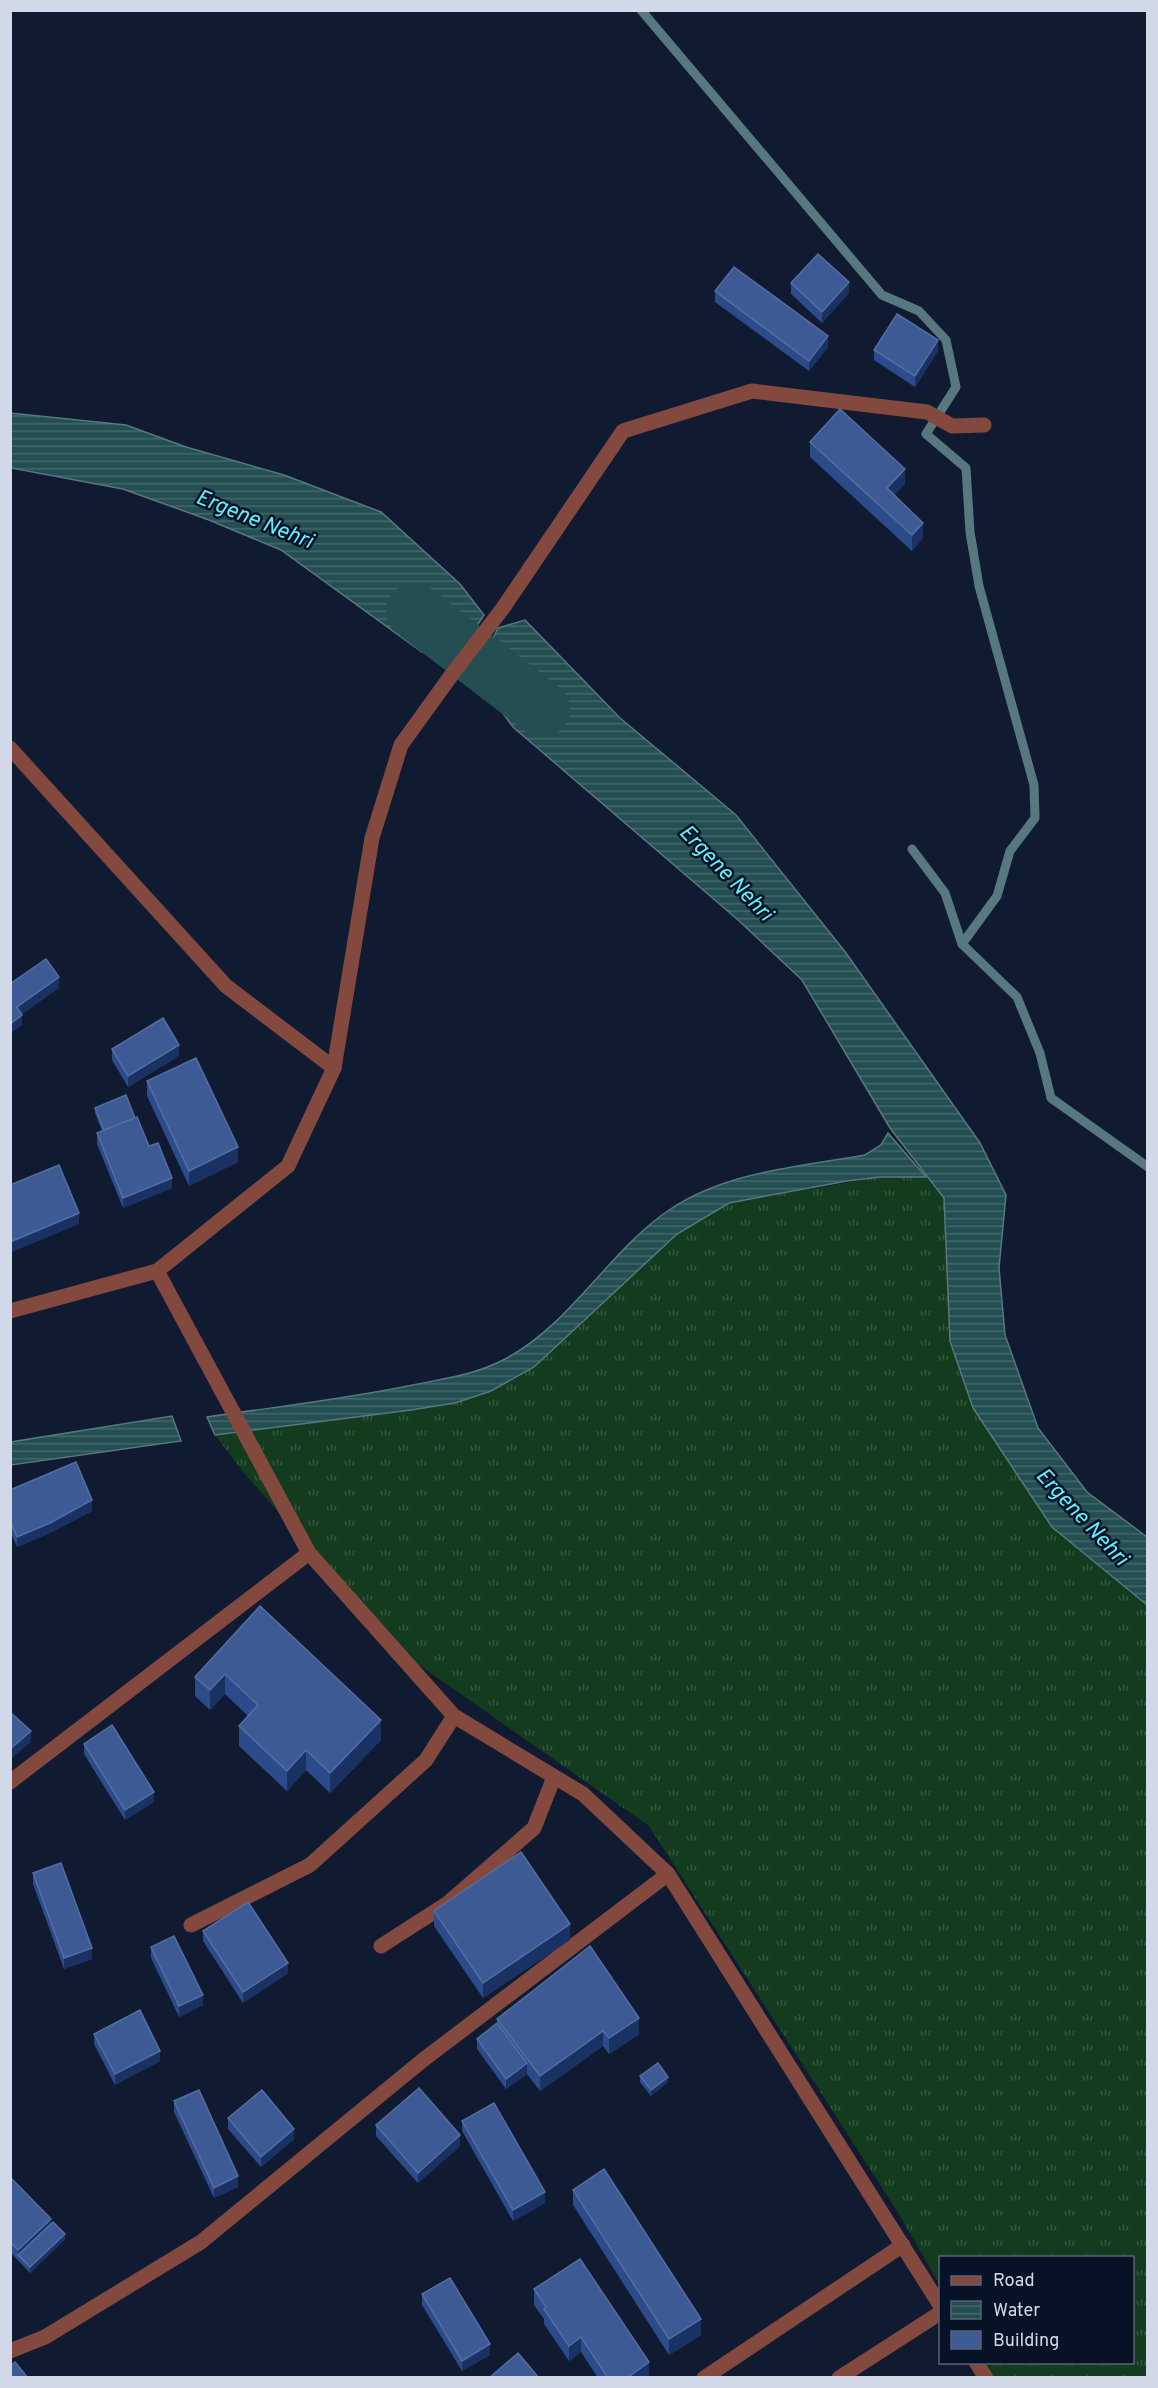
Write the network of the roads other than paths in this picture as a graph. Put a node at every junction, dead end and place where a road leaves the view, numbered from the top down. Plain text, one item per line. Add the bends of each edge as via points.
1 (984, 425) dead end
2 (10, 748) edge
3 (334, 1068) junction
4 (157, 1271) junction
5 (10, 1311) edge
6 (309, 1553) junction
7 (454, 1716) junction
8 (554, 1777) junction
9 (10, 1782) edge
10 (668, 1874) junction
11 (192, 1925) dead end
12 (381, 1946) dead end
13 (903, 2245) junction
14 (939, 2303) edge
15 (939, 2314) edge
16 (10, 2351) edge
17 (977, 2364) edge
18 (704, 2378) edge
19 (839, 2378) edge
20 (986, 2378) edge

1 - 3 street via 952,426 927,412 752,391 623,431 502,608 401,745 372,838
2 - 3 street via 226,986
3 - 4 street via 288,1166
4 - 5 street
4 - 6 street
6 - 7 street
6 - 9 street
7 - 8 street
7 - 11 street via 426,1760 310,1865
8 - 10 street via 583,1794
8 - 12 street via 534,1828 448,1903
10 - 13 street
10 - 16 street via 423,2060 201,2242 45,2337
13 - 14 street
13 - 18 street
15 - 19 street
17 - 20 street

